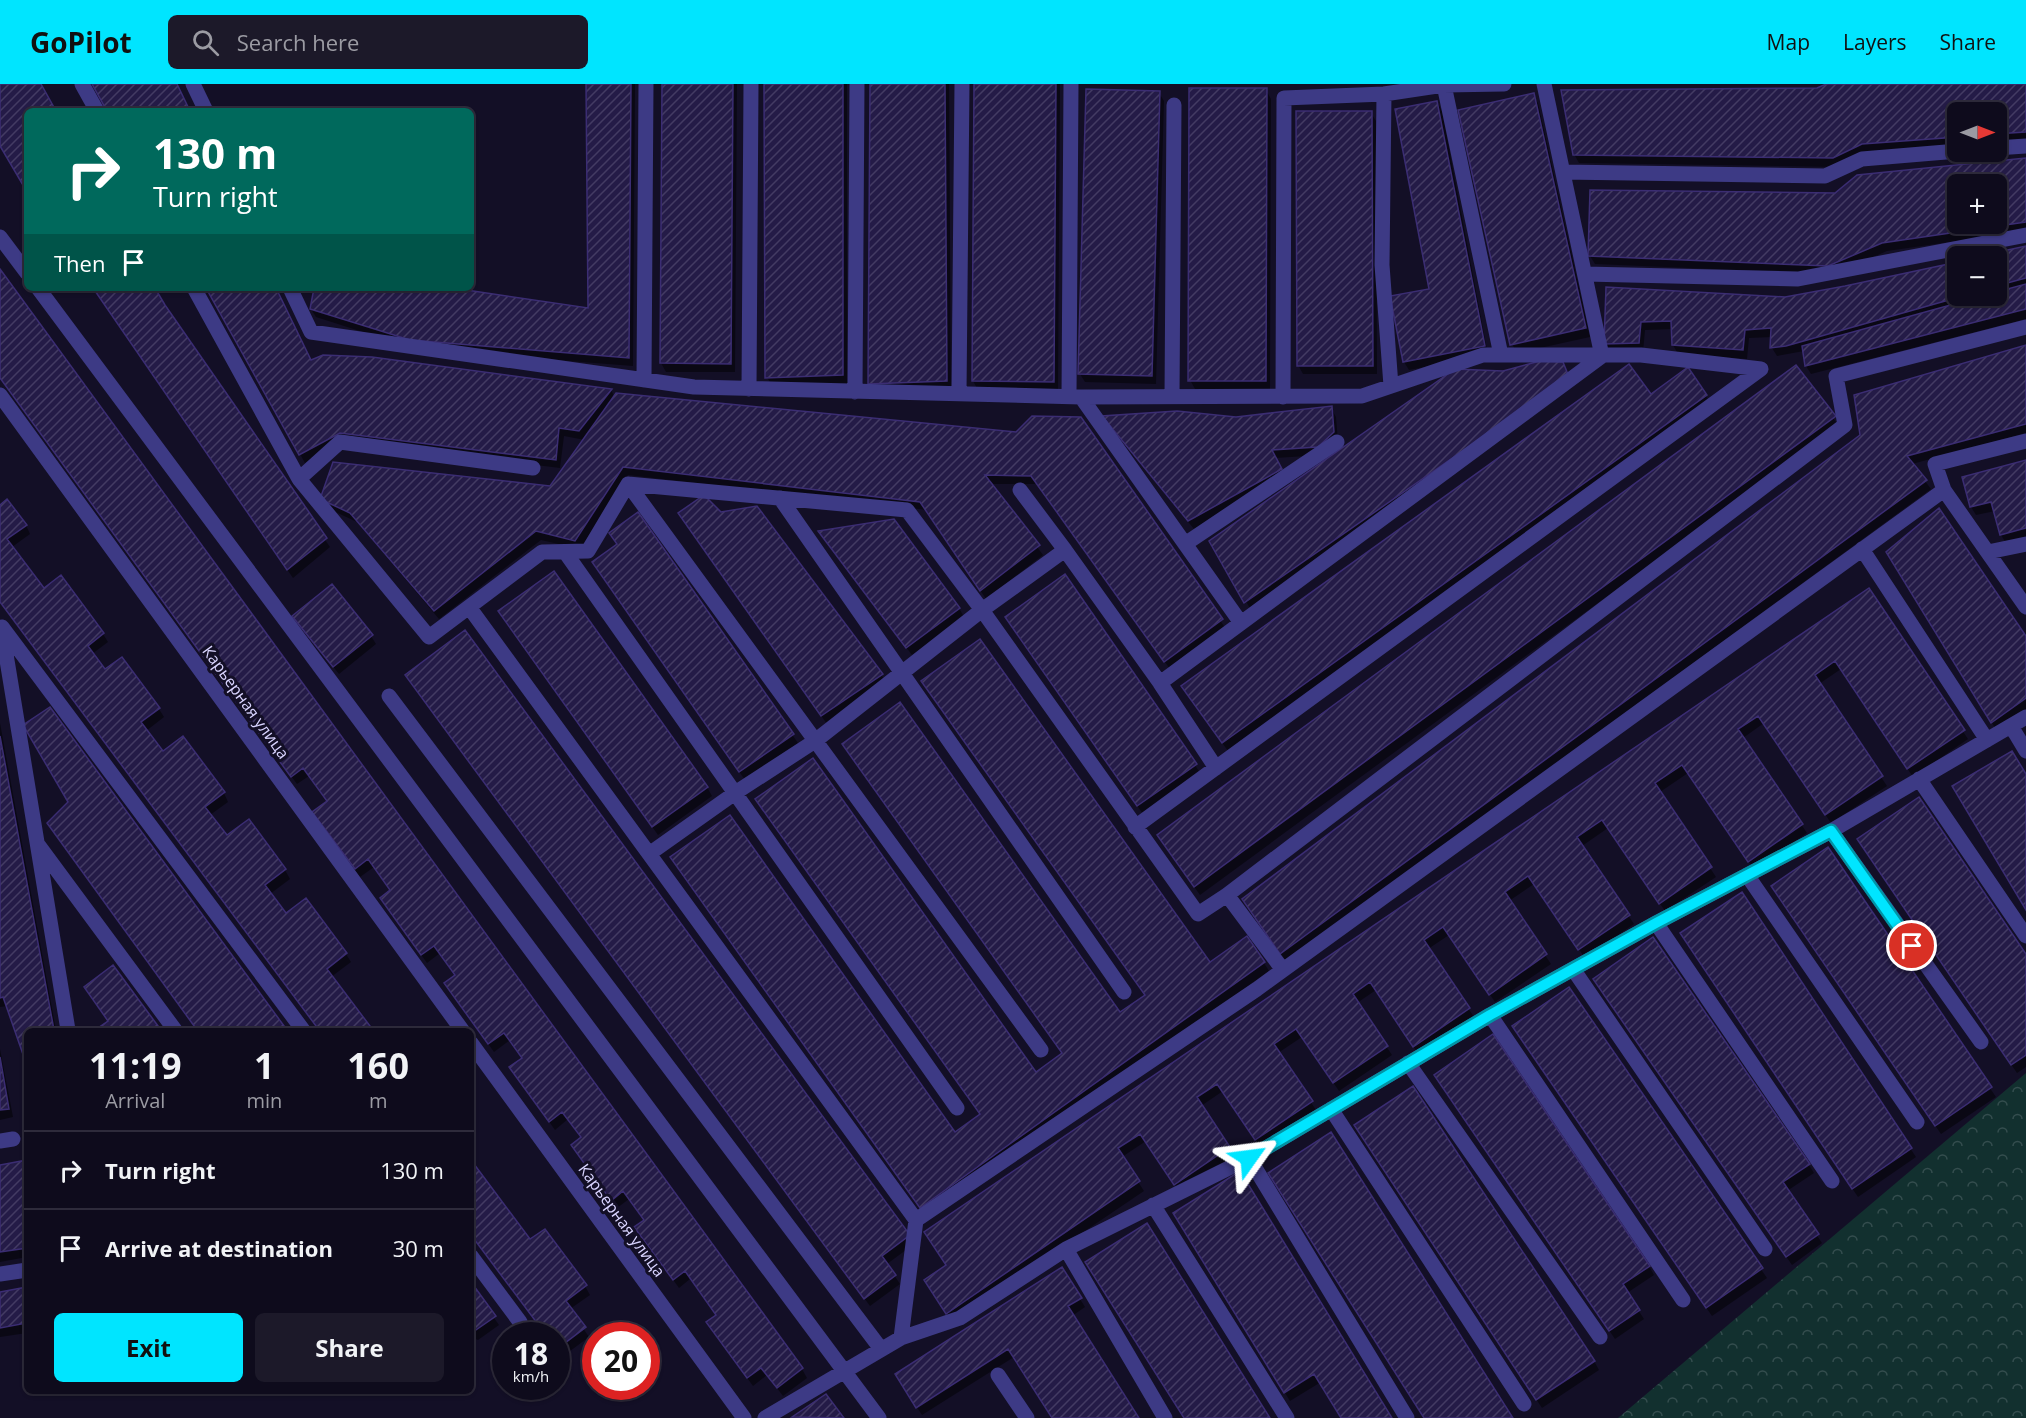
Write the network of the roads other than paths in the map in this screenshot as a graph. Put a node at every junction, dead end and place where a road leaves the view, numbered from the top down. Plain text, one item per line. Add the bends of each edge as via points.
1 (82, 84) edge
2 (193, 84) edge
3 (646, 84) edge
4 (751, 84) edge
5 (857, 84) edge
6 (962, 84) edge
7 (1071, 84) edge
8 (1504, 84) edge
9 (1544, 84) edge
10 (1444, 85) edge
11 (1384, 94) junction
12 (1174, 105) dead end
13 (95, 108) edge
14 (205, 108) edge
15 (2026, 146) edge
16 (2007, 147) edge
17 (1947, 152) edge
18 (1563, 172) junction
19 (2026, 235) edge
20 (0, 237) edge
21 (24, 269) edge
22 (1585, 274) junction
23 (40, 291) edge
24 (196, 291) edge
25 (291, 291) edge
26 (2026, 327) edge
27 (1501, 355) junction
28 (1602, 356) junction
29 (644, 380) junction
30 (1391, 386) junction
31 (749, 389) junction
32 (855, 392) junction
33 (959, 394) junction
34 (0, 395) edge
35 (1075, 397) junction
36 (1172, 397) junction
37 (1283, 397) junction
38 (2026, 441) edge
39 (1337, 442) dead end
40 (533, 468) dead end
41 (299, 479) junction
42 (628, 484) junction
43 (1020, 490) dead end
44 (1944, 490) junction
45 (780, 498) junction
46 (1185, 544) junction
47 (2026, 544) edge
48 (1862, 549) junction
49 (1065, 550) junction
50 (565, 552) junction
51 (1988, 552) junction
52 (470, 607) junction
53 (2026, 608) edge
54 (982, 610) junction
55 (1241, 623) junction
56 (1, 626) edge
57 (902, 673) junction
58 (1160, 683) junction
59 (389, 696) dead end
60 (2026, 717) edge
61 (2011, 726) junction
62 (1987, 740) junction
63 (815, 741) junction
64 (2026, 751) edge
65 (1216, 768) junction
66 (1919, 779) junction
67 (735, 793) junction
68 (1135, 827) junction
69 (1831, 831) junction
70 (37, 844) junction
71 (649, 854) junction
72 (1747, 875) junction
73 (1227, 895) junction
74 (1656, 923) junction
75 (2026, 936) edge
76 (1573, 969) junction
77 (1283, 970) junction
78 (1124, 992) dead end
79 (1490, 1015) junction
80 (68, 1028) edge
81 (174, 1028) edge
82 (302, 1028) edge
83 (461, 1028) edge
84 (1981, 1042) dead end
85 (474, 1047) edge
86 (1041, 1050) dead end
87 (1408, 1063) junction
88 (957, 1108) dead end
89 (1331, 1109) junction
90 (1917, 1122) dead end
91 (1249, 1158) junction
92 (1832, 1181) dead end
93 (1153, 1206) junction
94 (916, 1220) junction
95 (1066, 1249) junction
96 (1765, 1249) dead end
97 (474, 1260) edge
98 (24, 1270) edge
99 (0, 1274) edge
100 (1683, 1300) dead end
101 (520, 1322) dead end
102 (1600, 1337) dead end
103 (901, 1338) junction
104 (881, 1349) junction
105 (844, 1371) junction
106 (998, 1375) dead end
107 (1524, 1404) dead end
108 (744, 1418) edge
109 (765, 1418) edge
110 (879, 1418) edge
111 (1027, 1418) edge
112 (1165, 1418) edge
113 (1287, 1418) edge
114 (1407, 1418) edge

1 - 13 lane
2 - 14 lane
3 - 29 lane
4 - 31 lane
5 - 32 lane
6 - 33 lane
7 - 35 lane
8 - 10 lane
9 - 18 lane
10 - 11 lane
10 - 27 lane
11 - 30 lane via 1382,265
11 - 37 lane via 1284,98
12 - 36 lane
15 - 16 lane
17 - 18 lane via 1862,159 1826,176
18 - 22 lane
19 - 22 lane via 1798,279
20 - 21 lane
22 - 28 lane
23 - 105 lane
24 - 41 lane
25 - 29 lane via 311,332
26 - 73 lane via 1836,376 1845,425
27 - 28 lane
27 - 30 lane via 1483,355
28 - 55 lane
28 - 65 lane via 1641,355 1761,369
29 - 31 lane
30 - 37 lane via 1362,396
31 - 32 lane
32 - 33 lane
33 - 35 lane
34 - 83 lane, Карьерная улица
35 - 36 lane
35 - 46 lane
36 - 37 lane
38 - 44 lane via 1935,464
39 - 46 lane
40 - 41 lane via 340,442
41 - 52 lane via 429,637
42 - 45 lane
42 - 50 lane via 588,551
42 - 63 lane
43 - 49 lane
44 - 48 lane
44 - 51 lane
45 - 54 lane via 907,510
45 - 57 lane
46 - 55 lane
47 - 51 lane
48 - 62 lane
48 - 77 lane
49 - 54 lane
49 - 58 lane
50 - 52 lane via 542,552
50 - 67 lane
51 - 53 lane
52 - 71 lane
54 - 57 lane
54 - 68 lane
55 - 58 lane
56 - 70 lane
56 - 82 lane
57 - 63 lane
57 - 78 lane
58 - 65 lane
59 - 104 lane
60 - 61 lane
61 - 62 lane
61 - 64 lane
62 - 66 lane
63 - 67 lane
63 - 86 lane
65 - 68 lane
66 - 69 lane
66 - 75 lane
67 - 71 lane
67 - 88 lane
68 - 73 lane via 1198,914
69 - 72 lane
69 - 84 lane
70 - 80 lane
70 - 81 lane
71 - 94 lane
72 - 74 lane
72 - 90 lane
73 - 77 lane
74 - 76 lane
74 - 92 lane
76 - 79 lane
76 - 96 lane
77 - 94 lane
79 - 87 lane
79 - 100 lane
85 - 108 lane, Карьерная улица
87 - 89 lane
87 - 102 lane
89 - 91 lane
89 - 107 lane
91 - 93 lane
91 - 114 lane
93 - 95 lane
93 - 113 lane
94 - 103 lane
95 - 103 lane via 960,1318
95 - 112 lane
97 - 101 lane
98 - 99 lane
103 - 104 lane
104 - 105 lane
105 - 109 lane
105 - 110 lane
106 - 111 lane

